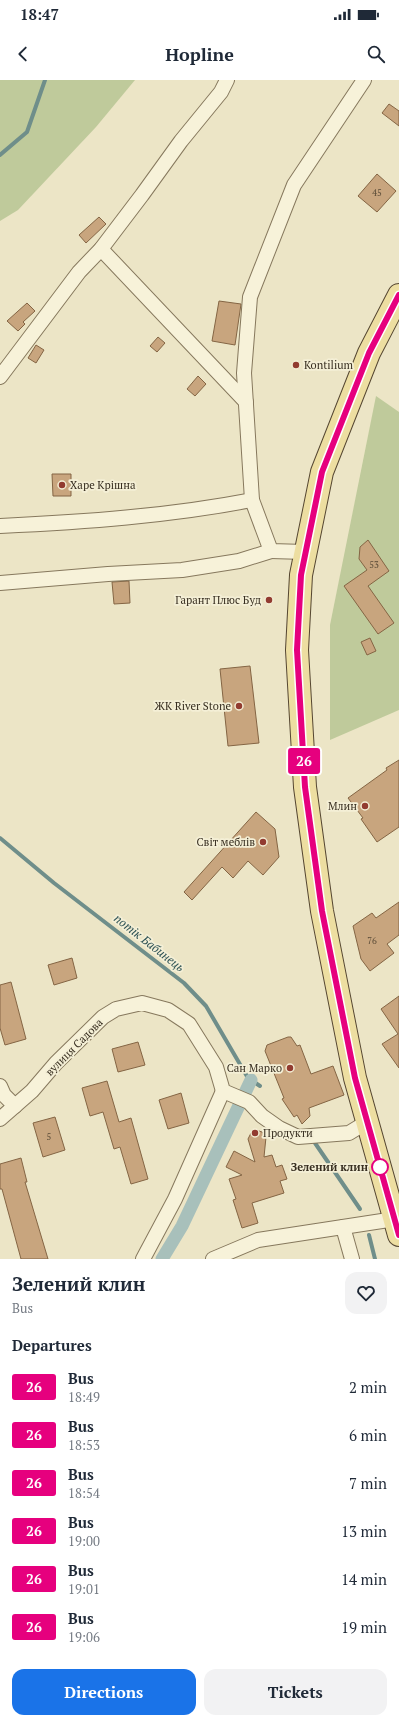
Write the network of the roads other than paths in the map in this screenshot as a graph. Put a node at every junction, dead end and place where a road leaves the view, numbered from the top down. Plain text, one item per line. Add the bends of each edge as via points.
1 (227, 80) edge
2 (364, 80) edge
3 (101, 249) junction
4 (399, 295) edge
5 (0, 377) edge
6 (246, 402) junction
7 (252, 500) junction
8 (0, 526) edge
9 (271, 551) junction
10 (305, 552) junction
11 (0, 583) edge
12 (0, 1086) edge
13 (228, 1093) junction
14 (15, 1106) junction
15 (0, 1119) edge
16 (367, 1122) junction
17 (343, 1227) junction
18 (397, 1227) edge
19 (143, 1259) edge
20 (213, 1259) edge
21 (352, 1259) edge

1 - 3 street via 221,92 181,141
2 - 6 street via 294,185 250,297 244,373
3 - 5 street via 79,272
3 - 6 street
4 - 10 main road via 369,353 322,472
6 - 7 street
7 - 8 street via 208,508
7 - 9 street
9 - 10 street
9 - 11 street via 239,561 182,570
10 - 16 main road via 301,575 297,650 305,787 322,911 348,1043
12 - 14 street via 4,1095
13 - 14 street, вулиця Садова via 216,1067 189,1024 168,1010 142,1003 116,1009 103,1017
13 - 16 street via 249,1102 262,1116 298,1137 349,1133
13 - 19 street
14 - 15 street, вулиця Садова
16 - 18 main road
17 - 18 street
17 - 20 street via 258,1240
17 - 21 street

